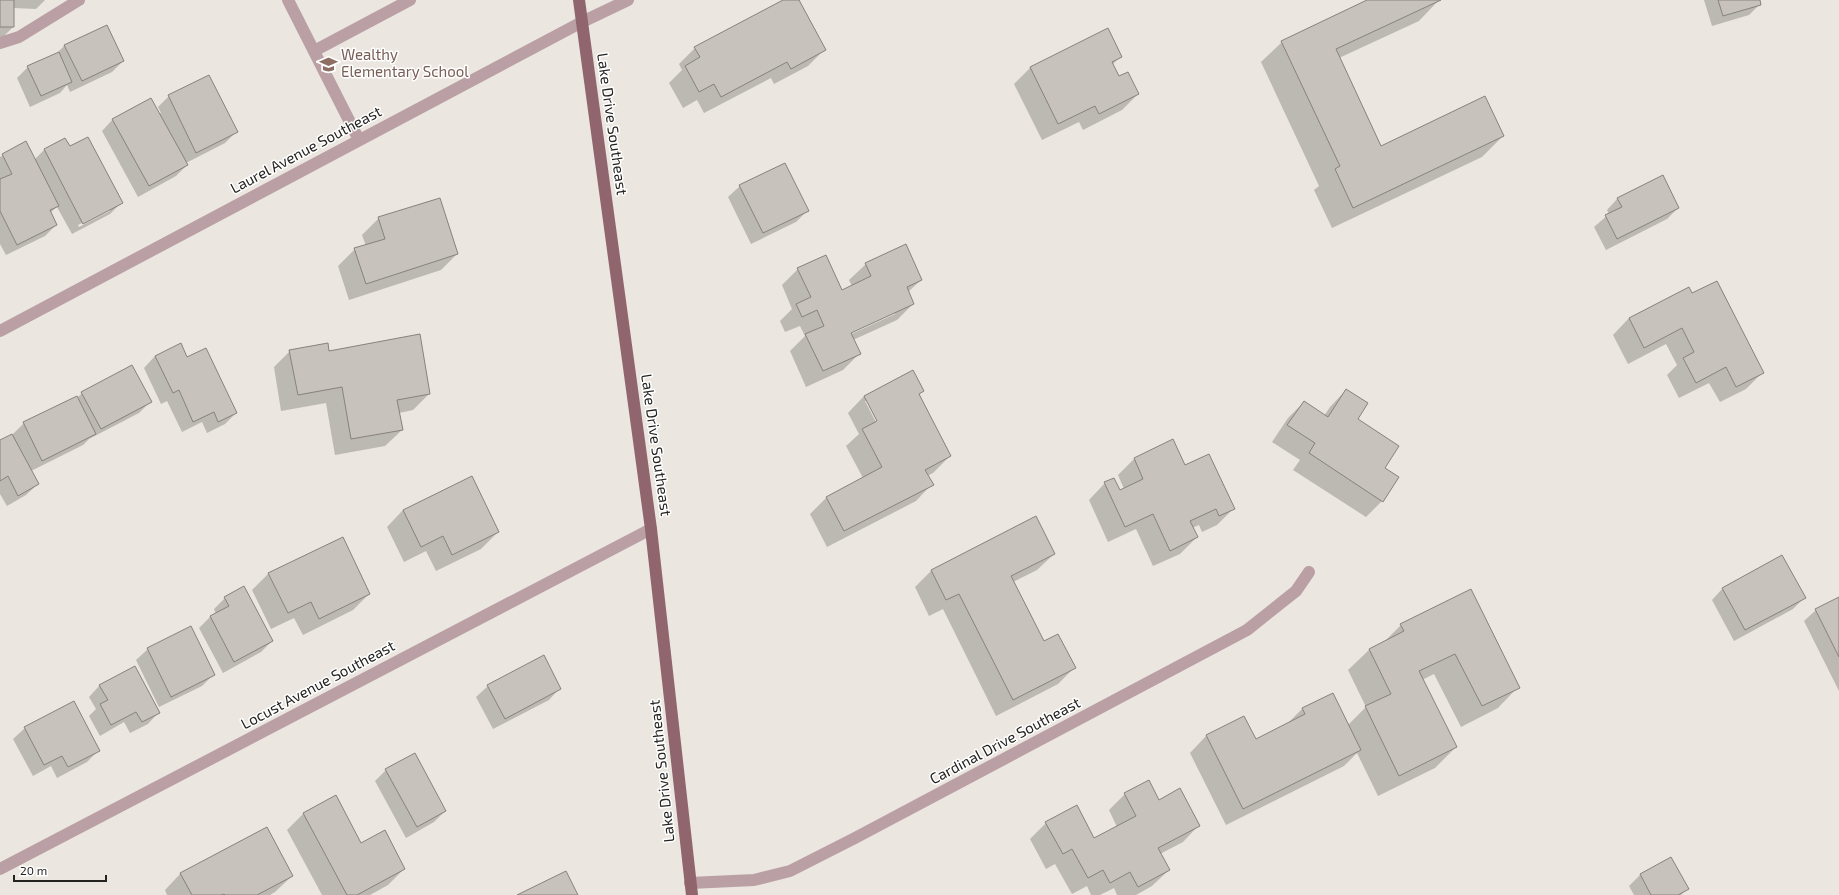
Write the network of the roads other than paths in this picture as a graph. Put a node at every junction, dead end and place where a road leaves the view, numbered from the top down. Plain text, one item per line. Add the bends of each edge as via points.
1 (79, 0) edge
2 (288, 0) edge
3 (410, 0) edge
4 (579, 0) edge
5 (628, 0) edge
6 (582, 22) junction
7 (0, 43) edge
8 (314, 51) junction
9 (359, 140) junction
10 (0, 330) edge
11 (651, 529) junction
12 (1309, 572) dead end
13 (0, 869) edge
14 (691, 889) edge

1 - 7 street via 19,37
2 - 8 street
3 - 8 street
4 - 6 main road, Lake Drive Southeast
5 - 6 street, Laurel Avenue Southeast
6 - 9 street, Laurel Avenue Southeast
6 - 11 main road, Lake Drive Southeast
8 - 9 street
9 - 10 street, Laurel Avenue Southeast
11 - 13 street, Locust Avenue Southeast
11 - 14 main road, Lake Drive Southeast
12 - 14 street, Cardinal Drive Southeast via 1296,591 1246,630 849,841 790,871 754,880

